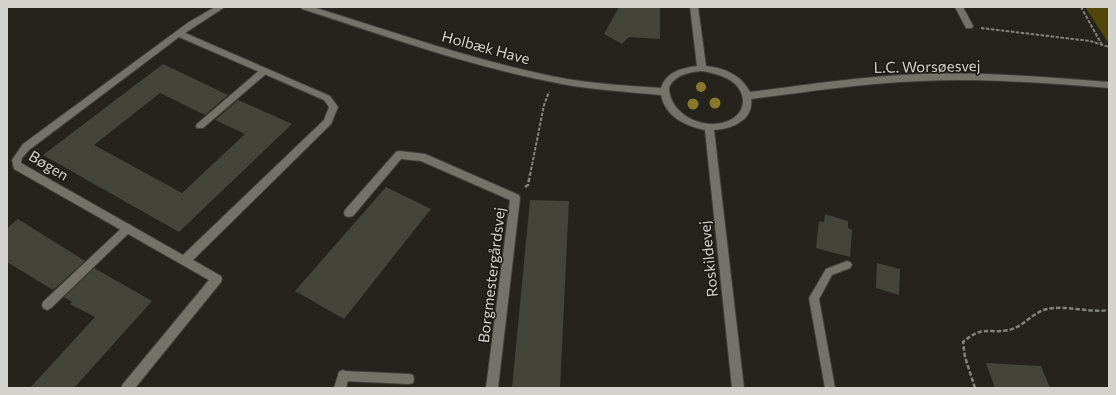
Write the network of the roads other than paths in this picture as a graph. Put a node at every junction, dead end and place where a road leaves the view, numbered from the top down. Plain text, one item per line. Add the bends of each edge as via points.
1 (221, 7) edge
2 (305, 7) edge
3 (694, 7) edge
4 (959, 7) edge
5 (969, 26) road end
6 (179, 34) junction
7 (702, 68) junction
8 (264, 71) junction
9 (1109, 85) edge
10 (665, 92) junction
11 (747, 96) junction
12 (200, 126) dead end
13 (709, 127) junction
14 (349, 213) dead end
15 (128, 228) junction
16 (185, 260) junction
17 (847, 265) dead end
18 (47, 305) dead end
19 (409, 379) dead end
20 (342, 382) edge
21 (127, 388) edge
22 (492, 388) edge
23 (738, 388) edge
24 (830, 388) edge

1 - 6 street, Bøgen
2 - 10 street, Holbæk Have via 465,57 554,79 604,88
3 - 7 street
4 - 5 street
6 - 8 street
6 - 15 street, Bøgen via 26,147 16,163 17,166
7 - 10 street via 688,69 676,74 668,82
7 - 11 street via 726,73 743,87
8 - 12 lane
8 - 16 street via 327,98 334,107 328,122
9 - 11 street, L.C. Worsøesvej via 945,77 864,81
10 - 13 street via 668,104 677,115 691,124
11 - 13 street via 747,106 743,115 734,122
13 - 23 street, Roskildevej
14 - 22 street, Borgmestergårdsvej via 399,156 422,157 515,198
15 - 16 street, Bøgen
15 - 18 lane
16 - 21 street, Bøgen via 217,279
17 - 24 lane via 830,272 814,298
19 - 20 lane

